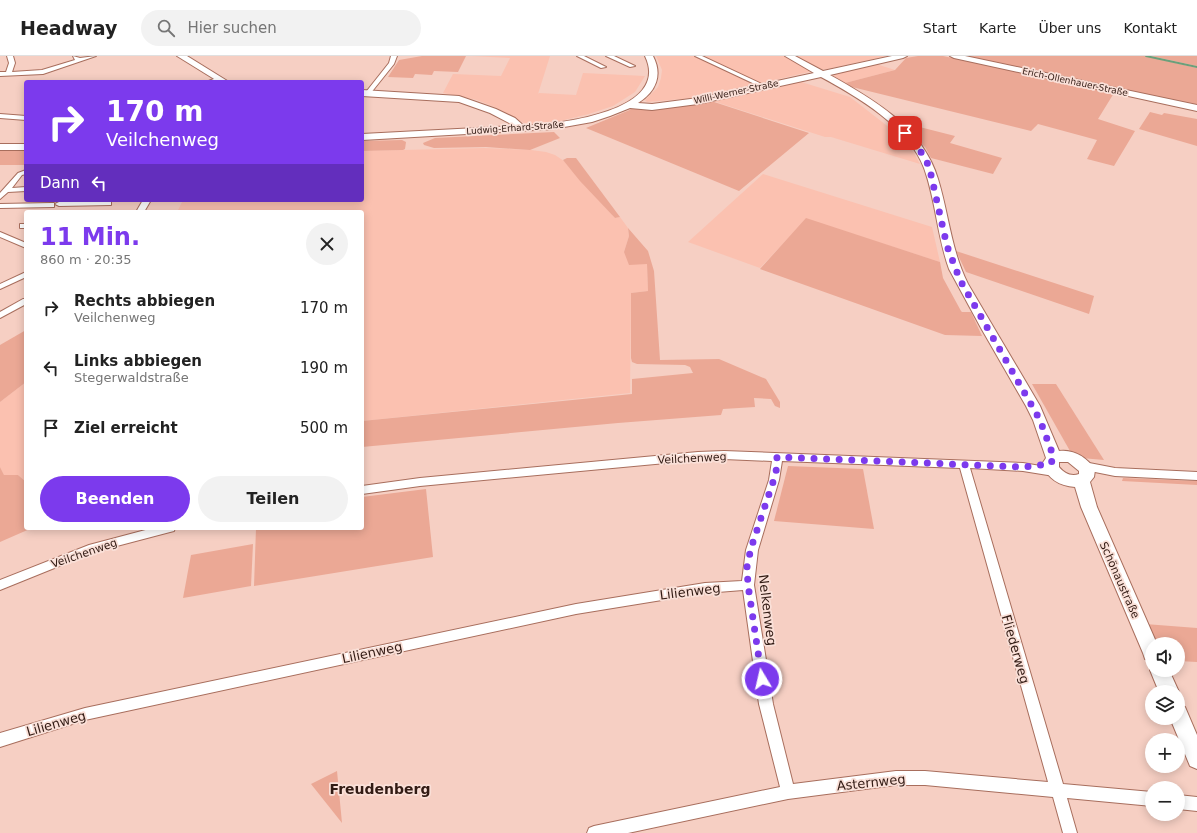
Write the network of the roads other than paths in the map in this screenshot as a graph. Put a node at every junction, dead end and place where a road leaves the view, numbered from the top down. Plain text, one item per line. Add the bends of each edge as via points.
1 (10, 56) edge
2 (73, 56) edge
3 (94, 56) edge
4 (182, 56) edge
5 (402, 56) edge
6 (580, 56) edge
7 (609, 56) edge
8 (649, 56) edge
9 (698, 56) edge
10 (789, 56) edge
11 (903, 56) edge
12 (954, 56) edge
13 (394, 57) edge
14 (79, 60) junction
15 (632, 66) dead end
16 (603, 67) dead end
17 (821, 73) junction
18 (0, 74) edge
19 (8, 74) junction
20 (220, 80) edge
21 (763, 86) junction
22 (365, 93) edge
23 (632, 103) junction
24 (1197, 108) edge
25 (0, 116) edge
26 (24, 118) edge
27 (517, 129) junction
28 (364, 137) edge
29 (0, 147) edge
30 (24, 147) edge
31 (24, 173) edge
32 (24, 189) edge
33 (7, 190) junction
34 (0, 197) edge
35 (92, 202) edge
36 (59, 204) dead end
37 (51, 205) dead end
38 (0, 206) edge
39 (0, 234) edge
40 (24, 245) edge
41 (24, 275) edge
42 (0, 287) edge
43 (24, 302) edge
44 (0, 315) edge
45 (777, 457) junction
46 (964, 464) junction
47 (1068, 469) junction
48 (1197, 476) edge
49 (364, 490) edge
50 (162, 530) edge
51 (0, 585) edge
52 (748, 585) junction
53 (1145, 637) edge
54 (1183, 725) edge
55 (0, 740) edge
56 (1197, 759) edge
57 (1057, 790) junction
58 (788, 792) junction
59 (1145, 798) edge
60 (1185, 803) edge
61 (1197, 804) edge
62 (594, 833) edge
63 (1070, 833) edge

1 - 19 street via 12,63
2 - 14 street
3 - 14 street
4 - 20 street
5 - 13 street
6 - 16 street
7 - 15 street
8 - 23 street, Ludwig-Erhard-Straße via 655,72 653,81
9 - 21 street
10 - 17 street, Schönaustraße
11 - 17 street, Willi-Werner-Straße
12 - 24 street, Erich-Ollenhauer-Straße
13 - 22 street via 392,63
14 - 19 street via 43,72
17 - 21 street, Willi-Werner-Straße
17 - 47 street, Schönaustraße via 881,111 912,139 922,154 929,166 947,246 955,268
18 - 19 street
21 - 23 street, Willi-Werner-Straße via 698,101 645,107
22 - 27 street via 459,99 508,119
23 - 27 street, Ludwig-Erhard-Straße via 608,114 578,122
25 - 26 street
27 - 28 street, Ludwig-Erhard-Straße
29 - 30 street
31 - 33 street
32 - 33 street
33 - 34 street
35 - 36 street
37 - 38 street
39 - 40 street
41 - 42 street
43 - 44 street
45 - 46 street, Veilchenweg
45 - 49 street, Veilchenweg via 698,456 420,482
45 - 52 street, Nelkenweg via 776,473 751,548 747,567
46 - 47 street, Veilchenweg
46 - 57 street, Fliederweg
47 - 48 street, Veilchenweg
47 - 53 street, Schönaustraße via 1089,507
50 - 51 street, Veilchenweg via 93,548
52 - 55 street, Lilienweg via 705,588 569,610 85,714
52 - 58 street, Nelkenweg via 766,704
54 - 56 street
57 - 58 street, Asternweg via 925,778 896,778
57 - 59 street, Asternweg
57 - 63 street, Fliederweg
58 - 62 street, Asternweg
60 - 61 street

